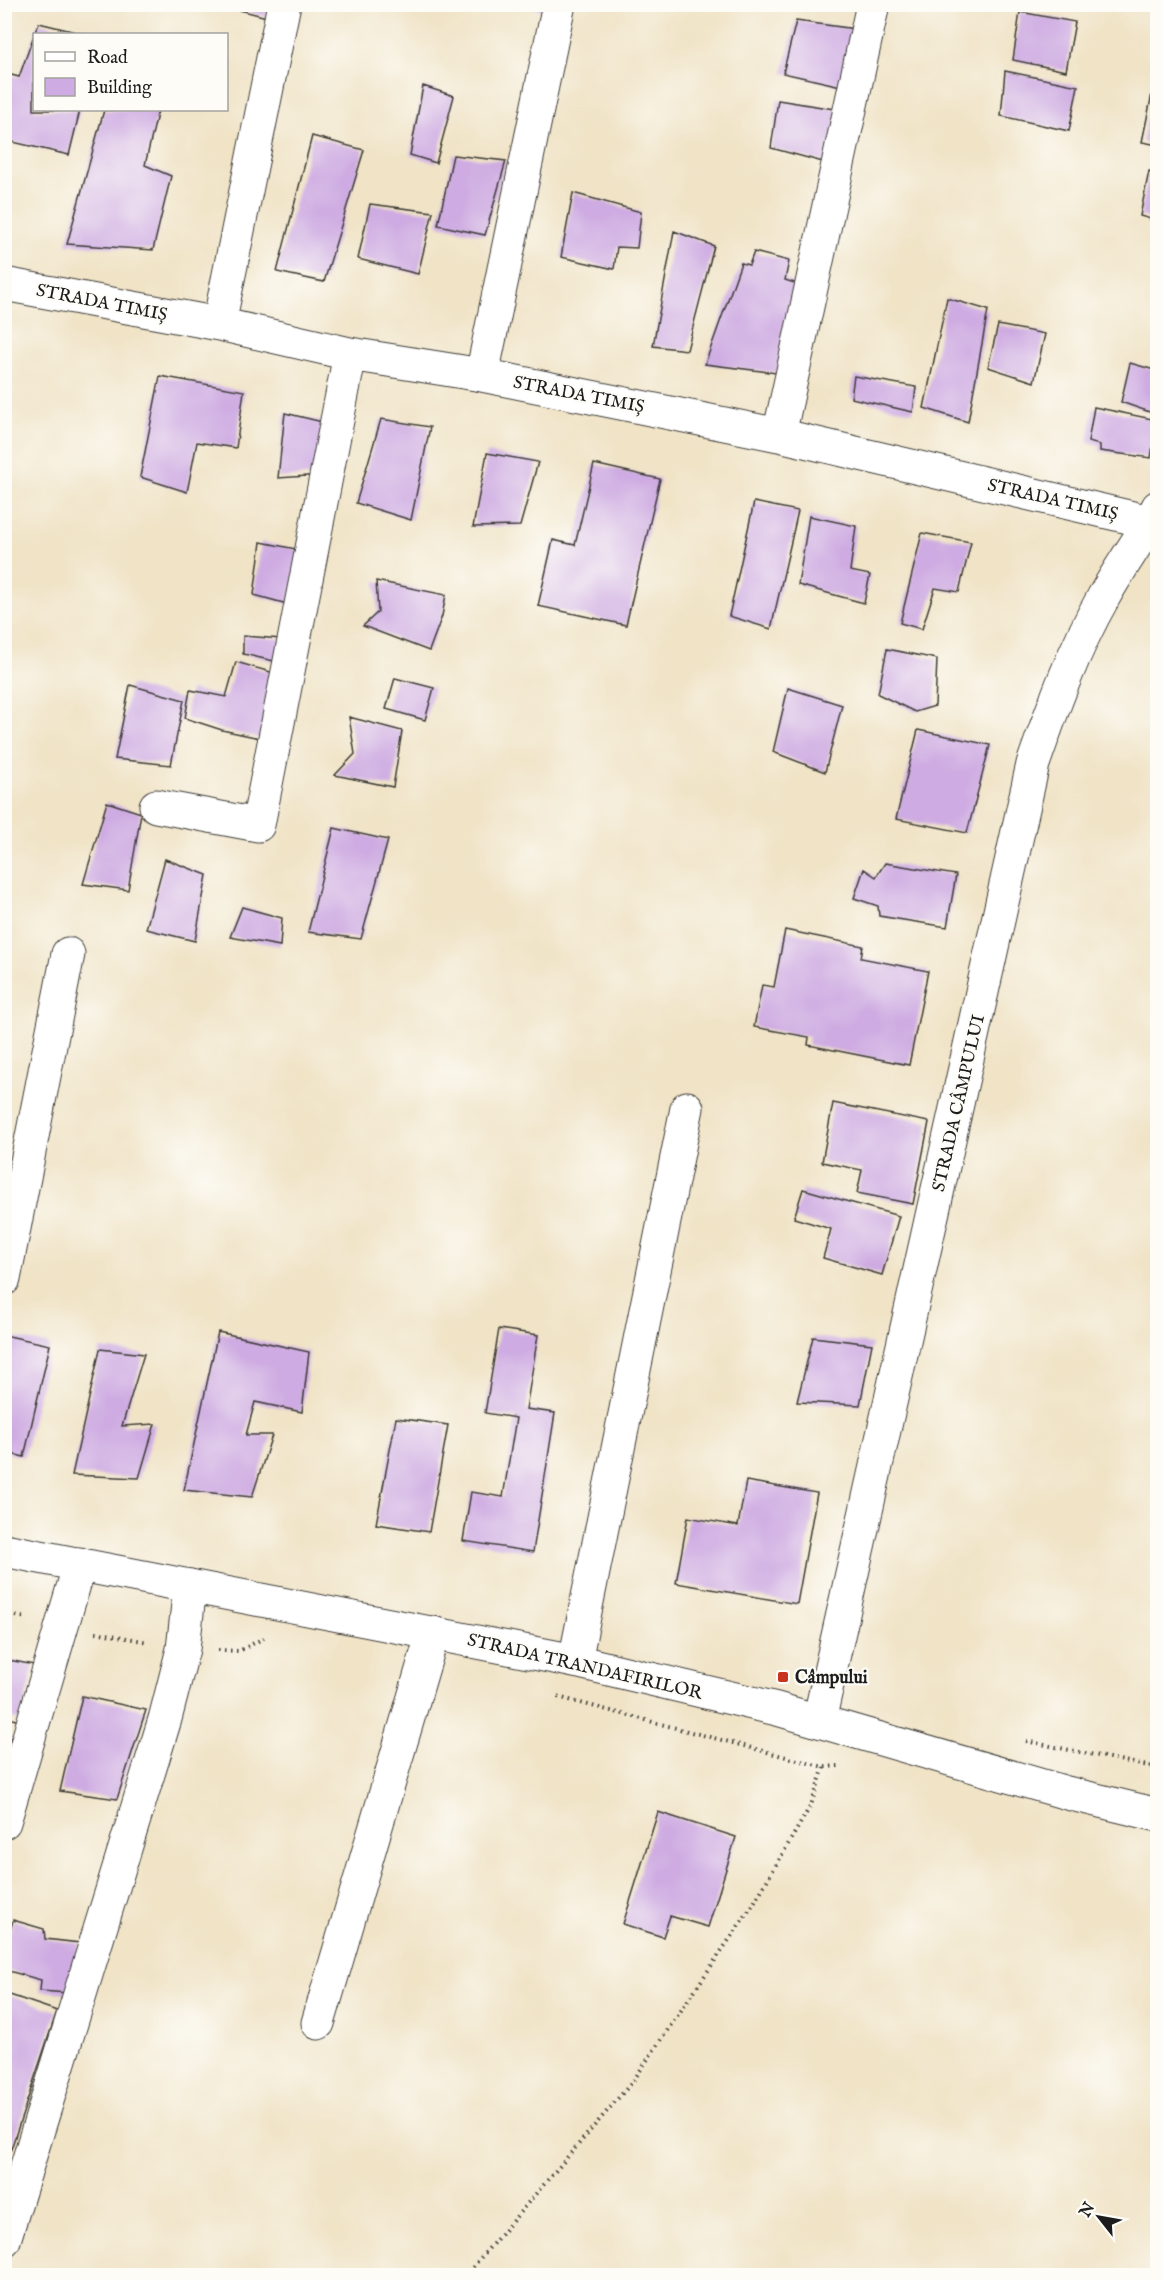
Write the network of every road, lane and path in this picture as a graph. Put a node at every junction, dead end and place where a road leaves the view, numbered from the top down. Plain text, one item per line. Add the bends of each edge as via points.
1 (285, 4) edge
2 (559, 4) edge
3 (873, 4) edge
4 (4, 284) edge
5 (219, 324) junction
6 (350, 354) junction
7 (482, 375) junction
8 (779, 435) junction
9 (1154, 515) edge
10 (156, 806) dead end
11 (68, 954) dead end
12 (687, 1108) dead end
13 (4, 1278) edge
14 (4, 1550) edge
15 (80, 1564) junction
16 (190, 1586) junction
17 (434, 1633) junction
18 (575, 1661) junction
19 (819, 1721) junction
20 (1158, 1815) edge
21 (4, 1821) edge
22 (318, 2023) dead end
23 (4, 2240) edge
24 (465, 2276) edge

1 - 5 street
2 - 7 street
3 - 8 street
4 - 5 street, STRADA TIMIȘ
5 - 6 street, STRADA TIMIȘ
6 - 7 street, STRADA TIMIȘ
6 - 10 street via 258,825
7 - 8 street, STRADA TIMIȘ
8 - 9 street, STRADA TIMIȘ
9 - 19 street, STRADA CÂMPULUI via 1083,637 1033,764
11 - 13 street
12 - 18 street
14 - 15 street, STRADA TRANDAFIRILOR
15 - 16 street, STRADA TRANDAFIRILOR
15 - 21 street
16 - 17 street, STRADA TRANDAFIRILOR
16 - 23 street via 183,1649 165,1719
17 - 18 street, STRADA TRANDAFIRILOR
17 - 22 street
18 - 19 street, STRADA TRANDAFIRILOR
19 - 20 street, STRADA TRANDAFIRILOR via 1067,1793
19 - 24 path via 824,1767 811,1805 754,1903 633,2082

